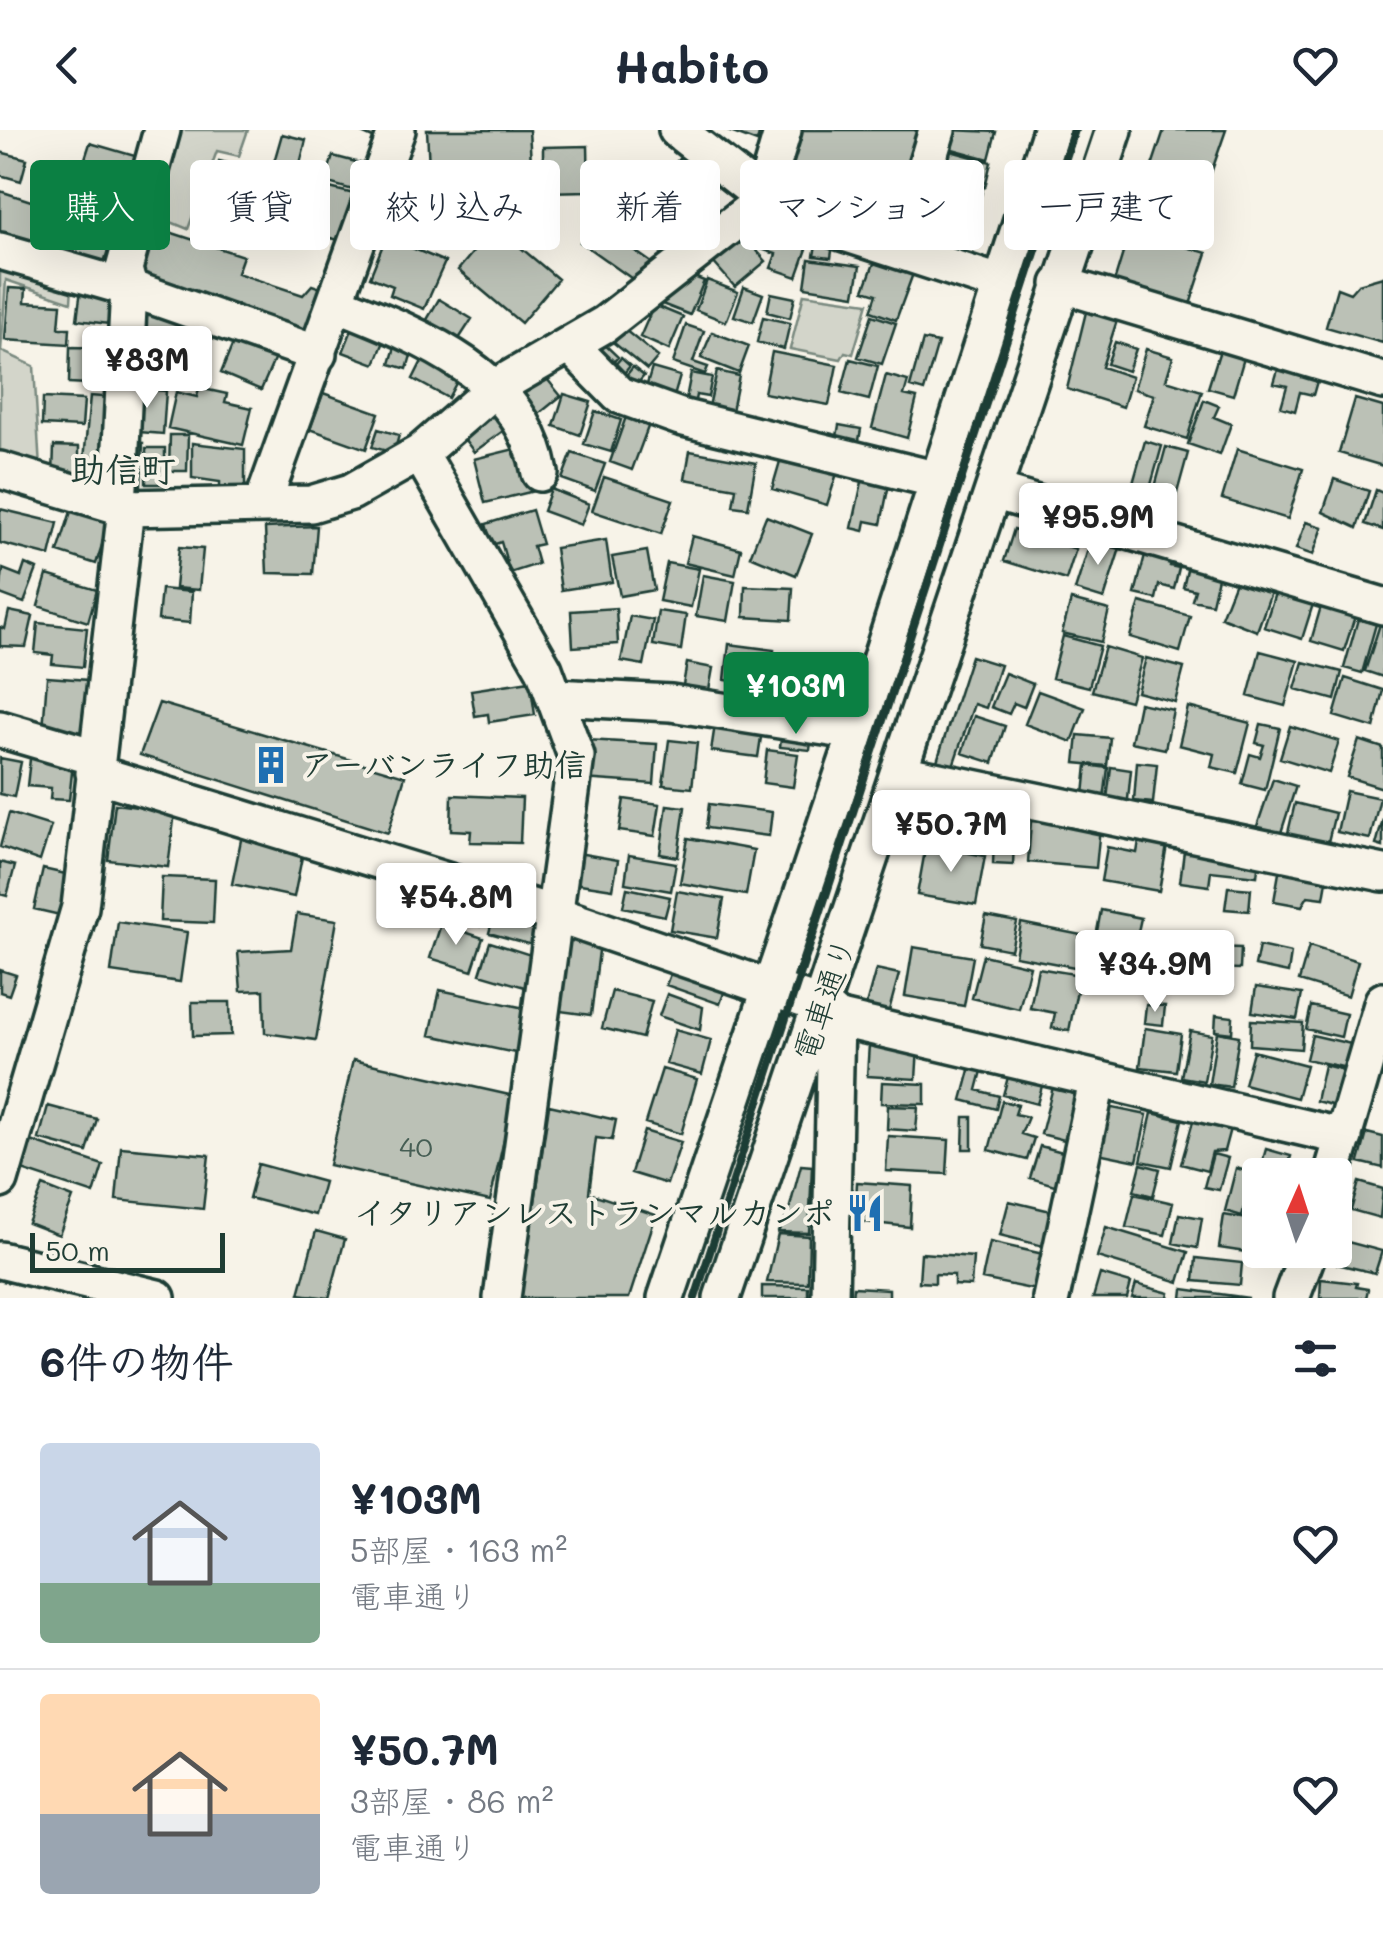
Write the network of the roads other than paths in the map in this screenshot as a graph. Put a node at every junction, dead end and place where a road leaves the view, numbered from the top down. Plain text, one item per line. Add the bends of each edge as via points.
1 (162, 130) edge
2 (397, 130) edge
3 (677, 130) edge
4 (783, 130) edge
5 (937, 130) edge
6 (1051, 130) edge
7 (1114, 130) edge
8 (774, 160) edge
9 (928, 160) edge
10 (740, 183) edge
11 (740, 218) edge
12 (0, 250) edge
13 (905, 250) edge
14 (1002, 284) junction
15 (1060, 284) junction
16 (129, 288) junction
17 (337, 303) junction
18 (570, 344) junction
19 (318, 354) junction
20 (1383, 381) edge
21 (496, 387) junction
22 (420, 452) junction
23 (0, 470) edge
24 (540, 473) dead end
25 (938, 480) junction
26 (994, 491) junction
27 (262, 505) junction
28 (122, 507) junction
29 (1383, 606) edge
30 (554, 697) junction
31 (0, 728) edge
32 (857, 732) junction
33 (95, 765) junction
34 (900, 774) junction
35 (1383, 872) edge
36 (554, 914) junction
37 (769, 989) junction
38 (1383, 1002) edge
39 (830, 1012) junction
40 (1096, 1082) junction
41 (1360, 1121) edge
42 (1341, 1158) edge
43 (0, 1180) edge
44 (0, 1260) edge
45 (1302, 1268) edge
46 (157, 1298) edge
47 (502, 1298) edge
48 (666, 1298) edge
49 (722, 1298) edge
50 (830, 1298) edge
51 (1051, 1298) edge
52 (1291, 1298) edge

1 - 16 street via 124,269
2 - 17 street
3 - 10 street
4 - 8 street
5 - 9 street
6 - 14 street, 電車通り
7 - 15 street, 電車通り
11 - 18 street
12 - 16 street
13 - 14 street
14 - 25 street, 電車通り
15 - 20 street
15 - 26 street, 電車通り
16 - 19 street
16 - 28 street
17 - 19 street
17 - 21 street via 415,334
18 - 21 street
18 - 25 street via 619,395
19 - 27 street
21 - 22 street
21 - 24 street via 535,443
22 - 27 street via 351,492 310,504
22 - 30 street
23 - 28 street
25 - 32 street, 電車通り
26 - 29 street
26 - 34 street, 電車通り
27 - 28 street
28 - 33 street
30 - 32 street via 671,703
30 - 36 street via 576,756
31 - 33 street
32 - 37 street, 電車通り
33 - 36 street
33 - 43 street via 80,907
34 - 35 street
34 - 39 street, 電車通り
36 - 37 street
36 - 47 street
37 - 39 street
37 - 48 street, 電車通り
38 - 41 street
39 - 40 street
39 - 49 street, 電車通り
39 - 50 street
40 - 41 street
40 - 51 street
41 - 42 street
44 - 46 street
45 - 52 street

